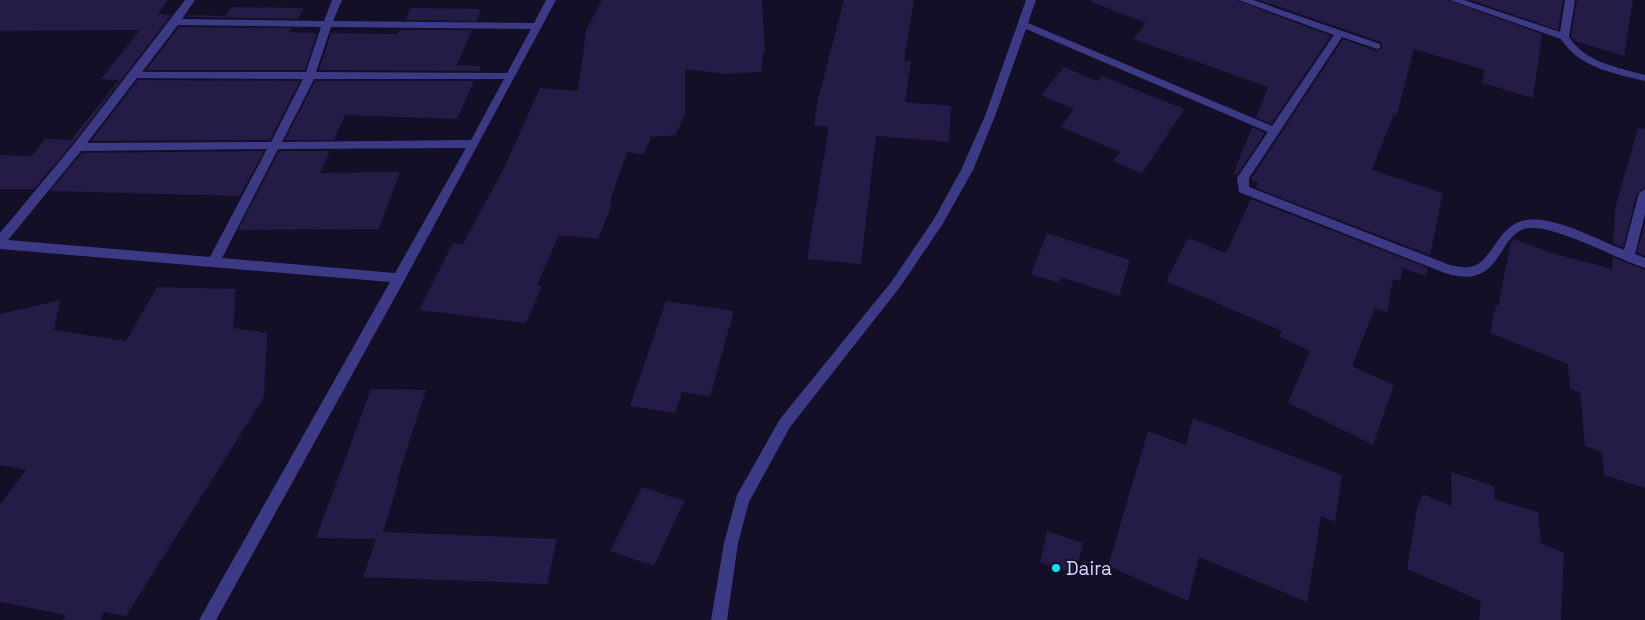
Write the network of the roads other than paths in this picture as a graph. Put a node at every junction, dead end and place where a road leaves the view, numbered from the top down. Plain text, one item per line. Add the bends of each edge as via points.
1 (190, 0) edge
2 (337, 0) edge
3 (551, 0) edge
4 (1031, 0) edge
5 (1244, 0) edge
6 (1455, 0) edge
7 (1570, 0) edge
8 (175, 22) junction
9 (327, 24) junction
10 (1022, 24) junction
11 (536, 26) junction
12 (1340, 33) junction
13 (1564, 37) junction
14 (1377, 46) dead end
15 (133, 75) junction
16 (310, 76) junction
17 (510, 76) junction
18 (1645, 78) edge
19 (1275, 131) junction
20 (474, 144) junction
21 (276, 146) junction
22 (78, 147) junction
23 (1645, 194) edge
24 (0, 243) edge
25 (1628, 256) junction
26 (214, 262) junction
27 (1645, 263) edge
28 (400, 278) junction
29 (207, 620) edge
30 (719, 620) edge

1 - 8 street
2 - 9 street
3 - 11 street
4 - 10 street
5 - 12 street
6 - 13 street
7 - 13 street
8 - 9 street
8 - 15 street
9 - 11 street
9 - 16 street
10 - 19 street
10 - 30 street via 990,116 967,170 938,222 896,284 784,423 742,500 731,543
11 - 17 street
12 - 14 street
12 - 19 street
13 - 18 street via 1570,48 1586,60
15 - 16 street
15 - 22 street
16 - 17 street
16 - 21 street
17 - 20 street
19 - 25 street via 1243,178 1243,189 1448,270 1469,272 1484,268 1512,230 1526,224 1546,224
20 - 21 street
20 - 28 street
21 - 22 street
21 - 26 street
22 - 24 street
23 - 25 street
24 - 26 street
25 - 27 street
26 - 28 street
28 - 29 street

